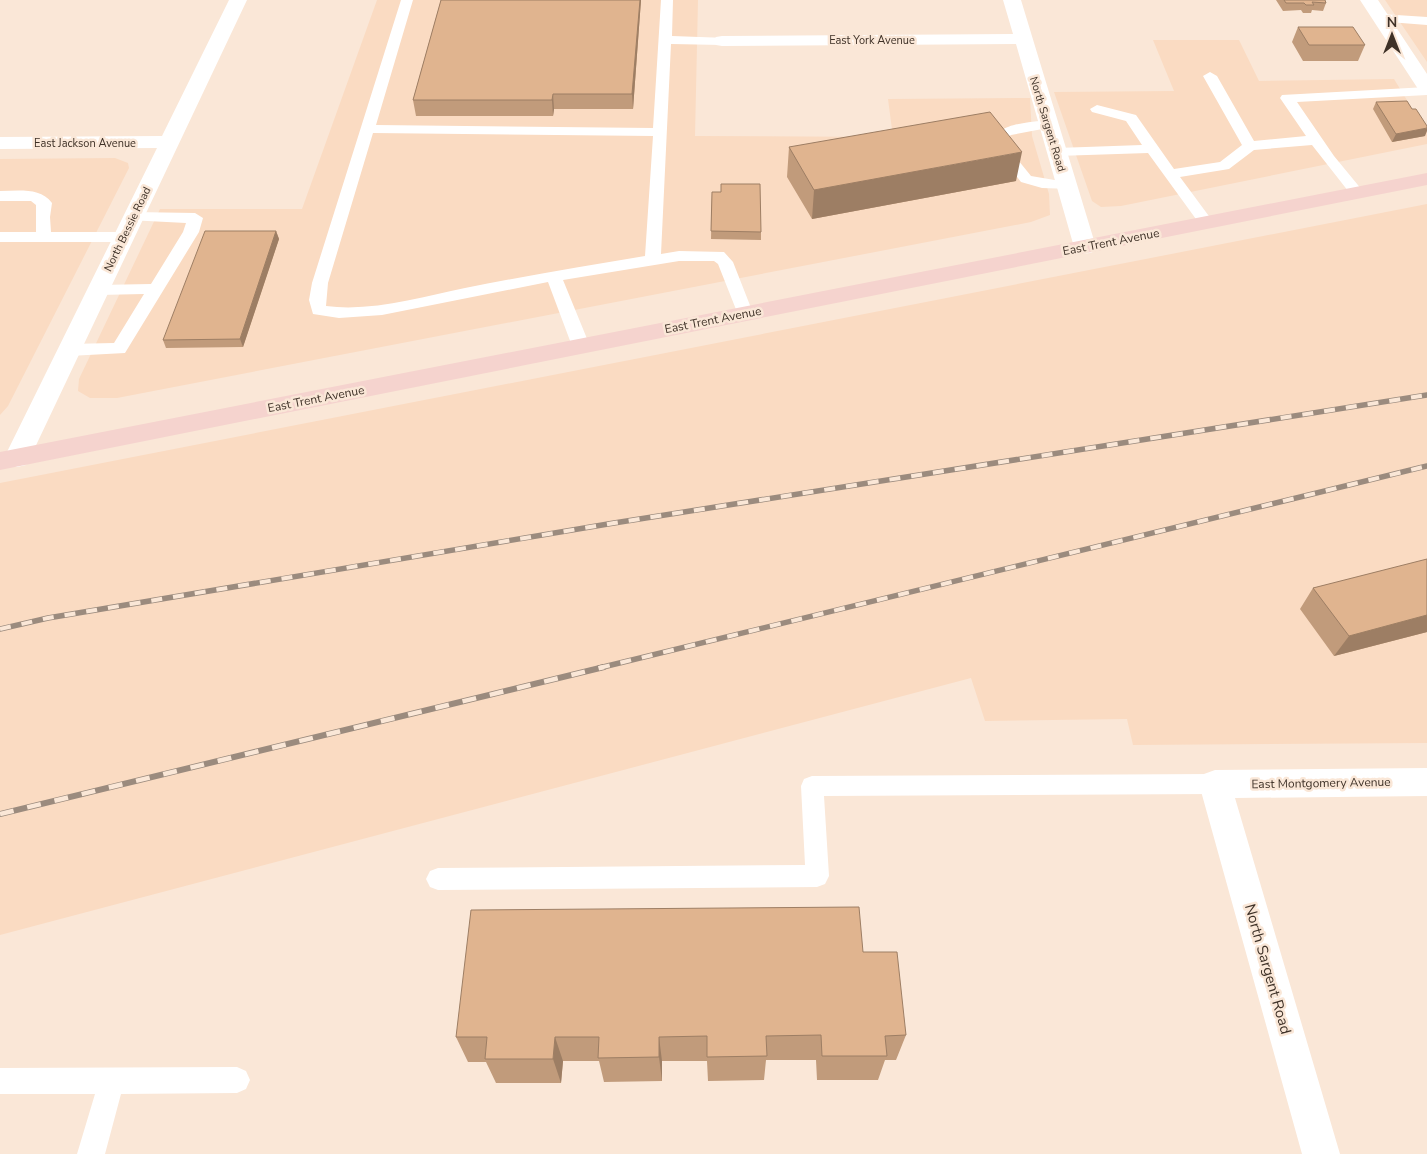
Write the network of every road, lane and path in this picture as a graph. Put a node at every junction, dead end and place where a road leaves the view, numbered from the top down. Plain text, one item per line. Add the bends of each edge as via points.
1 (238, 0) edge
2 (407, 0) edge
3 (667, 0) edge
4 (1012, 0) edge
5 (1369, 0) edge
6 (1381, 18) junction
7 (1427, 21) edge
8 (1023, 39) junction
9 (665, 40) junction
10 (722, 41) joint
11 (1210, 76) dead end
12 (1427, 89) edge
13 (1097, 109) dead end
14 (1048, 124) junction
15 (367, 129) junction
16 (660, 132) junction
17 (1314, 140) junction
18 (169, 142) junction
19 (0, 143) edge
20 (1250, 146) junction
21 (1152, 149) junction
22 (1057, 152) junction
23 (1172, 174) junction
24 (1427, 179) edge
25 (1067, 186) junction
26 (1358, 193) junction
27 (0, 196) edge
28 (134, 217) junction
29 (1206, 223) junction
30 (0, 237) edge
31 (44, 237) junction
32 (122, 237) junction
33 (1085, 247) junction
34 (653, 260) junction
35 (554, 276) junction
36 (156, 289) junction
37 (98, 290) junction
38 (745, 313) junction
39 (582, 346) junction
40 (69, 350) junction
41 (8, 459) edge
42 (1427, 782) edge
43 (1216, 784) junction
44 (438, 879) dead end
45 (112, 1080) junction
46 (236, 1080) dead end
47 (0, 1081) edge
48 (91, 1154) edge
49 (1321, 1154) edge

1 - 18 street, North Bessie Road
2 - 15 lane
3 - 9 lane
4 - 8 street, North Sargent Road
5 - 6 street
6 - 7 lane
6 - 12 street
8 - 10 street, East York Avenue
8 - 14 street, North Sargent Road
9 - 10 lane
9 - 16 lane
11 - 20 lane
12 - 17 lane via 1287,98
13 - 21 lane via 1131,118
14 - 22 street, North Sargent Road
14 - 25 lane via 1006,132 999,145 1026,179
15 - 16 lane
15 - 35 lane via 320,283 319,310 339,313 382,310
16 - 34 lane
17 - 20 lane
17 - 26 lane
18 - 19 street, East Jackson Avenue
18 - 28 street, North Bessie Road
20 - 23 lane via 1224,166
21 - 22 lane
21 - 23 lane
22 - 25 street, North Sargent Road
23 - 29 lane
24 - 26 main road, East Trent Avenue
25 - 33 street, North Sargent Road
26 - 29 main road, East Trent Avenue
27 - 31 lane via 34,196 44,203
28 - 32 street, North Bessie Road
28 - 36 lane via 195,218 191,232
29 - 33 main road, East Trent Avenue
30 - 31 lane
31 - 32 lane
32 - 37 street, North Bessie Road
33 - 38 main road, East Trent Avenue
34 - 35 lane
34 - 38 lane via 718,256 725,262
35 - 39 lane
36 - 37 lane
36 - 40 lane via 119,349
37 - 40 street, North Bessie Road
38 - 39 main road, East Trent Avenue
39 - 41 main road, East Trent Avenue
40 - 41 street, North Bessie Road
42 - 43 street, East Montgomery Avenue
43 - 44 lane via 812,786 817,876
43 - 49 street, North Sargent Road
45 - 46 lane
45 - 47 lane
45 - 48 lane

